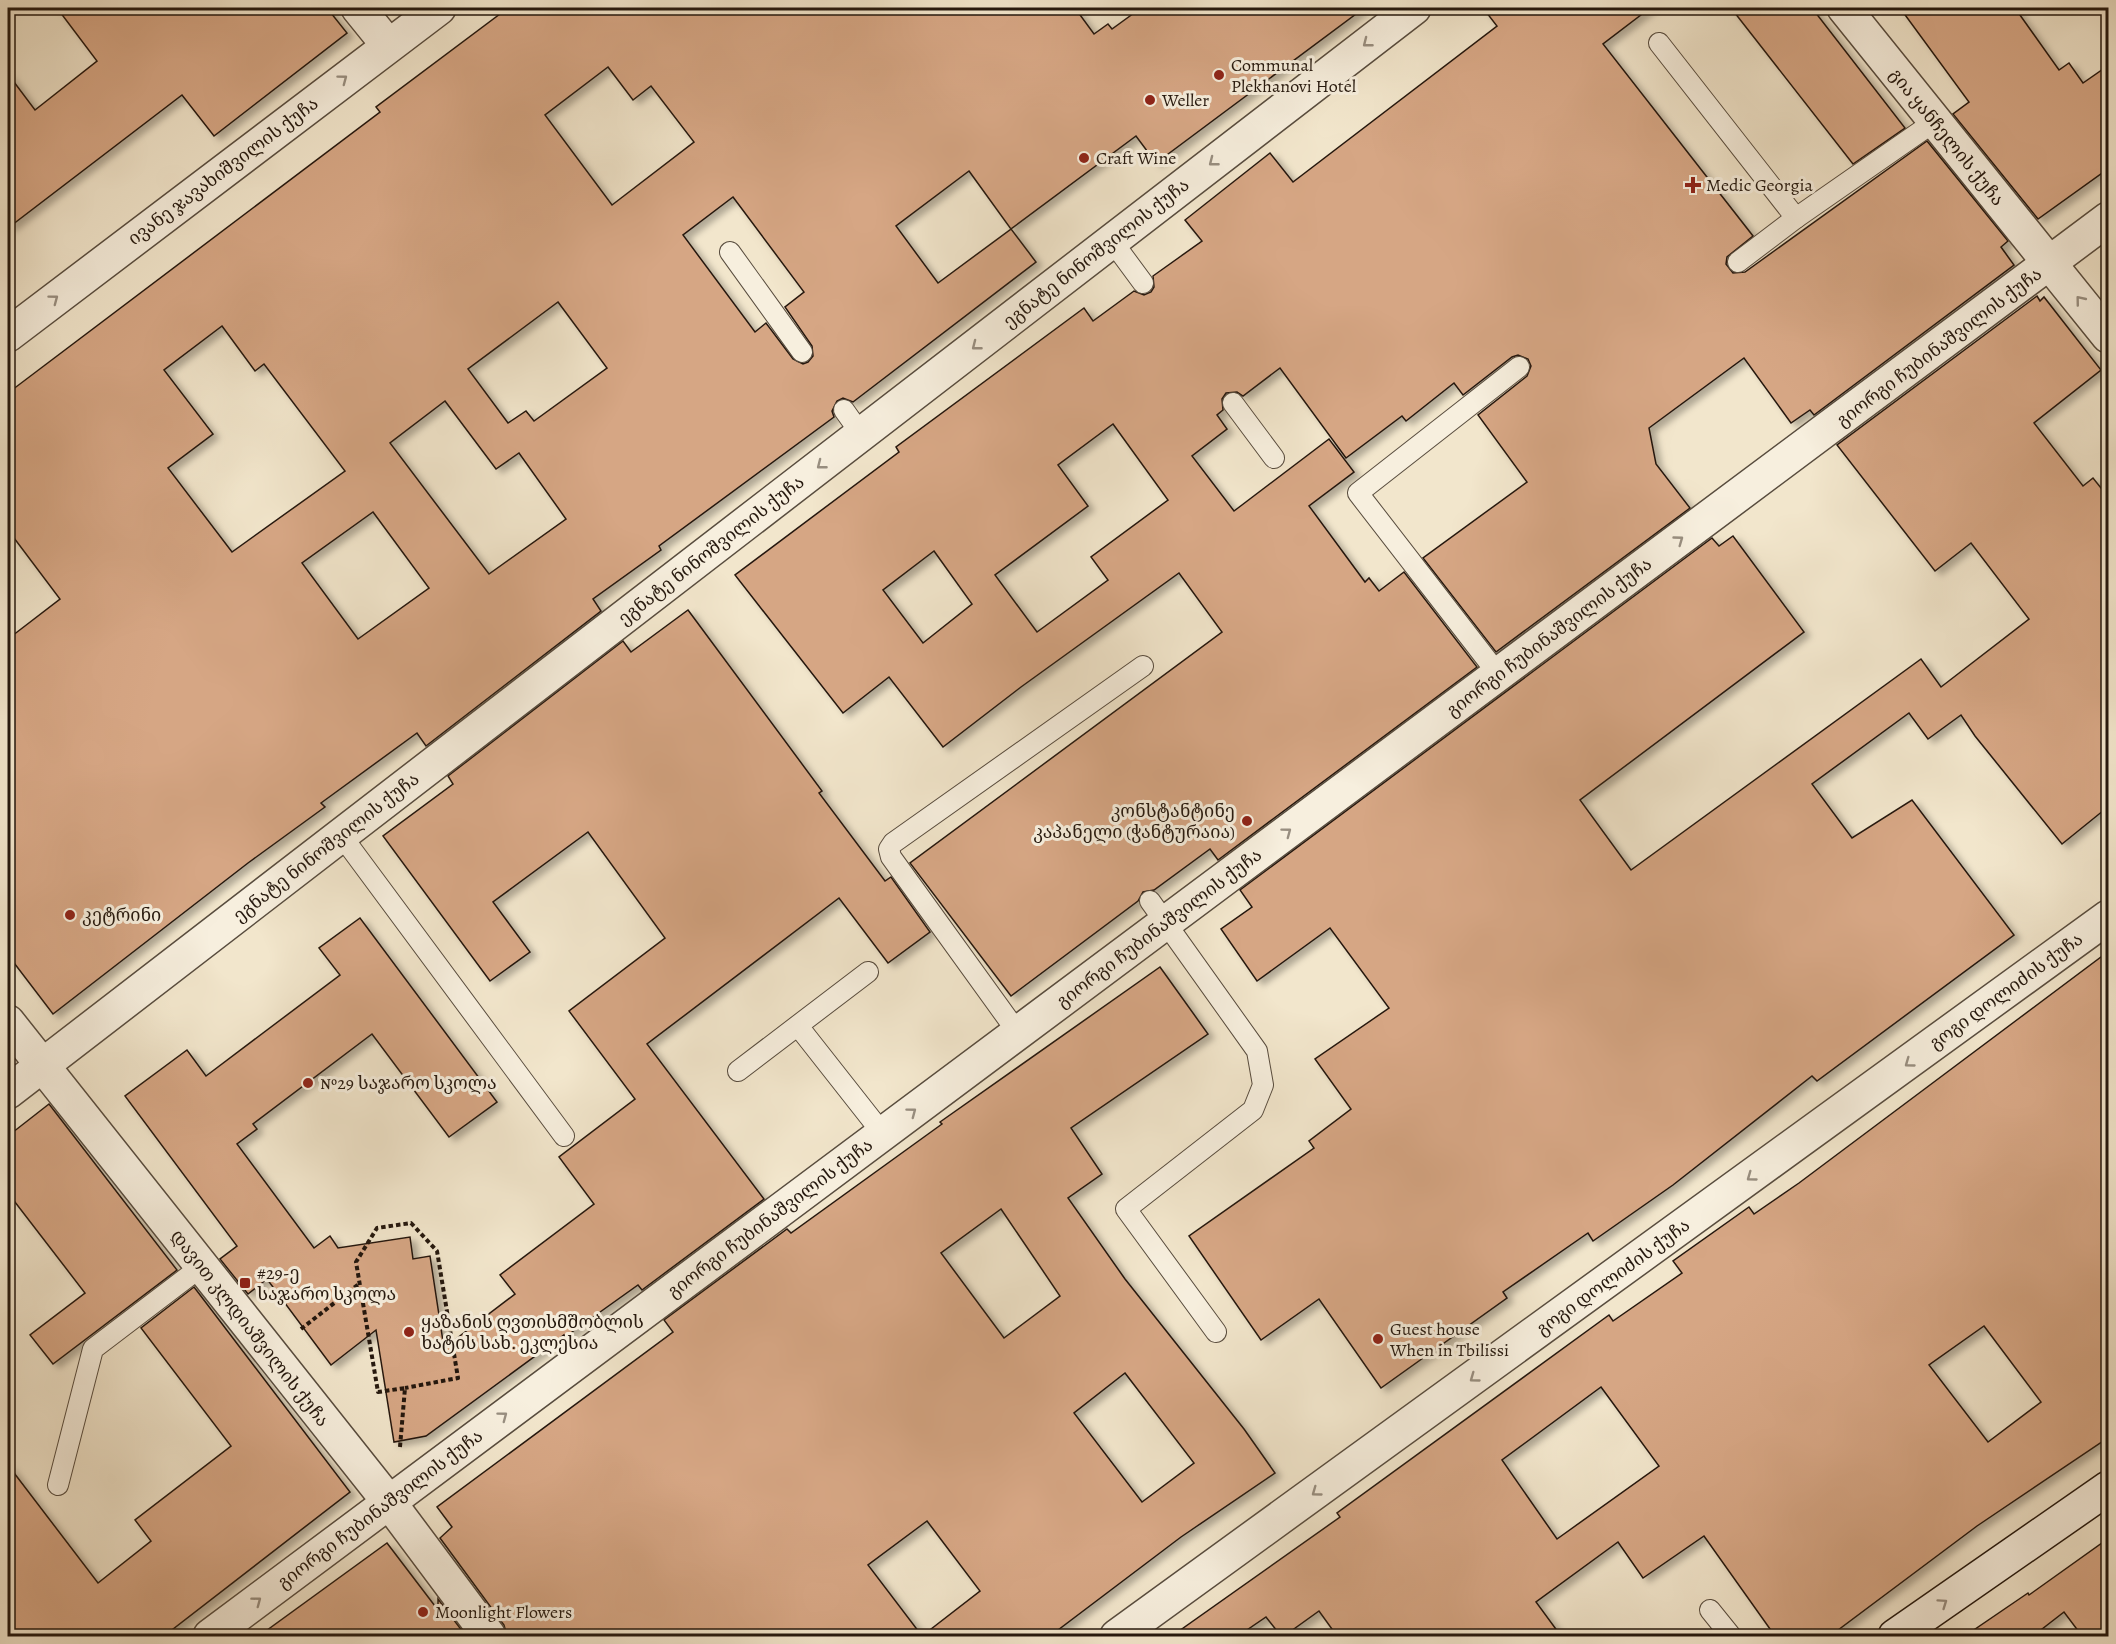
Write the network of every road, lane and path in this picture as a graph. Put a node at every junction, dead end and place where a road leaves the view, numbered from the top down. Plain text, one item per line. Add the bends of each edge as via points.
1 (358, 8) edge
2 (439, 8) edge
3 (1414, 8) edge
4 (1844, 8) edge
5 (1659, 43) dead end
6 (388, 45) junction
7 (1934, 122) junction
8 (1796, 218) junction
9 (2109, 219) edge
10 (1112, 241) junction
11 (730, 252) dead end
12 (1738, 262) dead end
13 (2050, 265) junction
14 (1143, 283) dead end
15 (8, 335) edge
16 (2109, 336) edge
17 (802, 352) dead end
18 (1519, 367) dead end
19 (1233, 403) dead end
20 (1274, 458) dead end
21 (1143, 666) dead end
22 (1498, 674) junction
23 (340, 835) junction
24 (1158, 911) junction
25 (2109, 917) edge
26 (868, 972) dead end
27 (8, 1022) edge
28 (798, 1026) junction
29 (1018, 1033) junction
30 (41, 1067) junction
31 (738, 1071) dead end
32 (8, 1092) edge
33 (883, 1134) junction
34 (564, 1136) dead end
35 (202, 1266) junction
36 (360, 1283) junction
37 (1216, 1332) dead end
38 (296, 1333) dead end
39 (405, 1388) junction
40 (400, 1447) dead end
41 (58, 1485) dead end
42 (2109, 1488) edge
43 (389, 1502) junction
44 (1710, 1610) dead end
45 (210, 1636) edge
46 (489, 1636) edge
47 (1117, 1636) edge
48 (1731, 1636) edge
49 (1895, 1636) edge

1 - 6 street
2 - 6 street, ივანე ჯავახიშვილის ქუჩა
3 -> 10 street, ეგნატე ნინოშვილის ქუჩა
4 - 7 street, გია ყანჩელის ქუჩა
5 - 8 lane
15 -> 6 street, ივანე ჯავახიშვილის ქუჩა
7 - 8 lane
7 - 13 street, გია ყანჩელის ქუჩა
8 - 12 lane
9 - 13 street, გიორგი ჩუბინაშვილის ქუჩა
10 - 14 lane
10 -> 23 street, ეგნატე ნინოშვილის ქუჩა via 852,422
11 - 17 lane
16 -> 13 street, გია ყანჩელის ქუჩა
22 -> 13 street, გიორგი ჩუბინაშვილის ქუჩა
18 - 22 lane via 1358,493
19 - 20 lane
21 - 29 lane via 889,849
24 -> 22 street, გიორგი ჩუბინაშვილის ქუჩა
23 - 30 street, ეგნატე ნინოშვილის ქუჩა
23 - 34 lane
24 - 29 street, გიორგი ჩუბინაშვილის ქუჩა
24 - 37 lane via 1257,1051 1263,1085 1253,1110 1126,1209
25 -> 47 street, გოგი დოლიძის ქუჩა
26 - 28 lane
27 - 30 street, დავით კლდიაშვილის ქუჩა
28 - 31 lane
28 - 33 lane
33 -> 29 street, გიორგი ჩუბინაშვილის ქუჩა
30 - 32 street, ეგნატე ნინოშვილის ქუჩა
30 - 35 street, დავით კლდიაშვილის ქუჩა
43 -> 33 street, გიორგი ჩუბინაშვილის ქუჩა
35 - 41 lane via 93,1349
35 - 43 street, დავით კლდიაშვილის ქუჩა
36 - 38 path
36 - 39 path via 378,1392
36 - 39 path via 356,1262 377,1228 411,1223 436,1251 458,1378
39 - 40 path
49 -> 42 street
45 -> 43 street, გიორგი ჩუბინაშვილის ქუჩა
43 - 46 street, დავით კლდიაშვილის ქუჩა
44 - 48 lane

